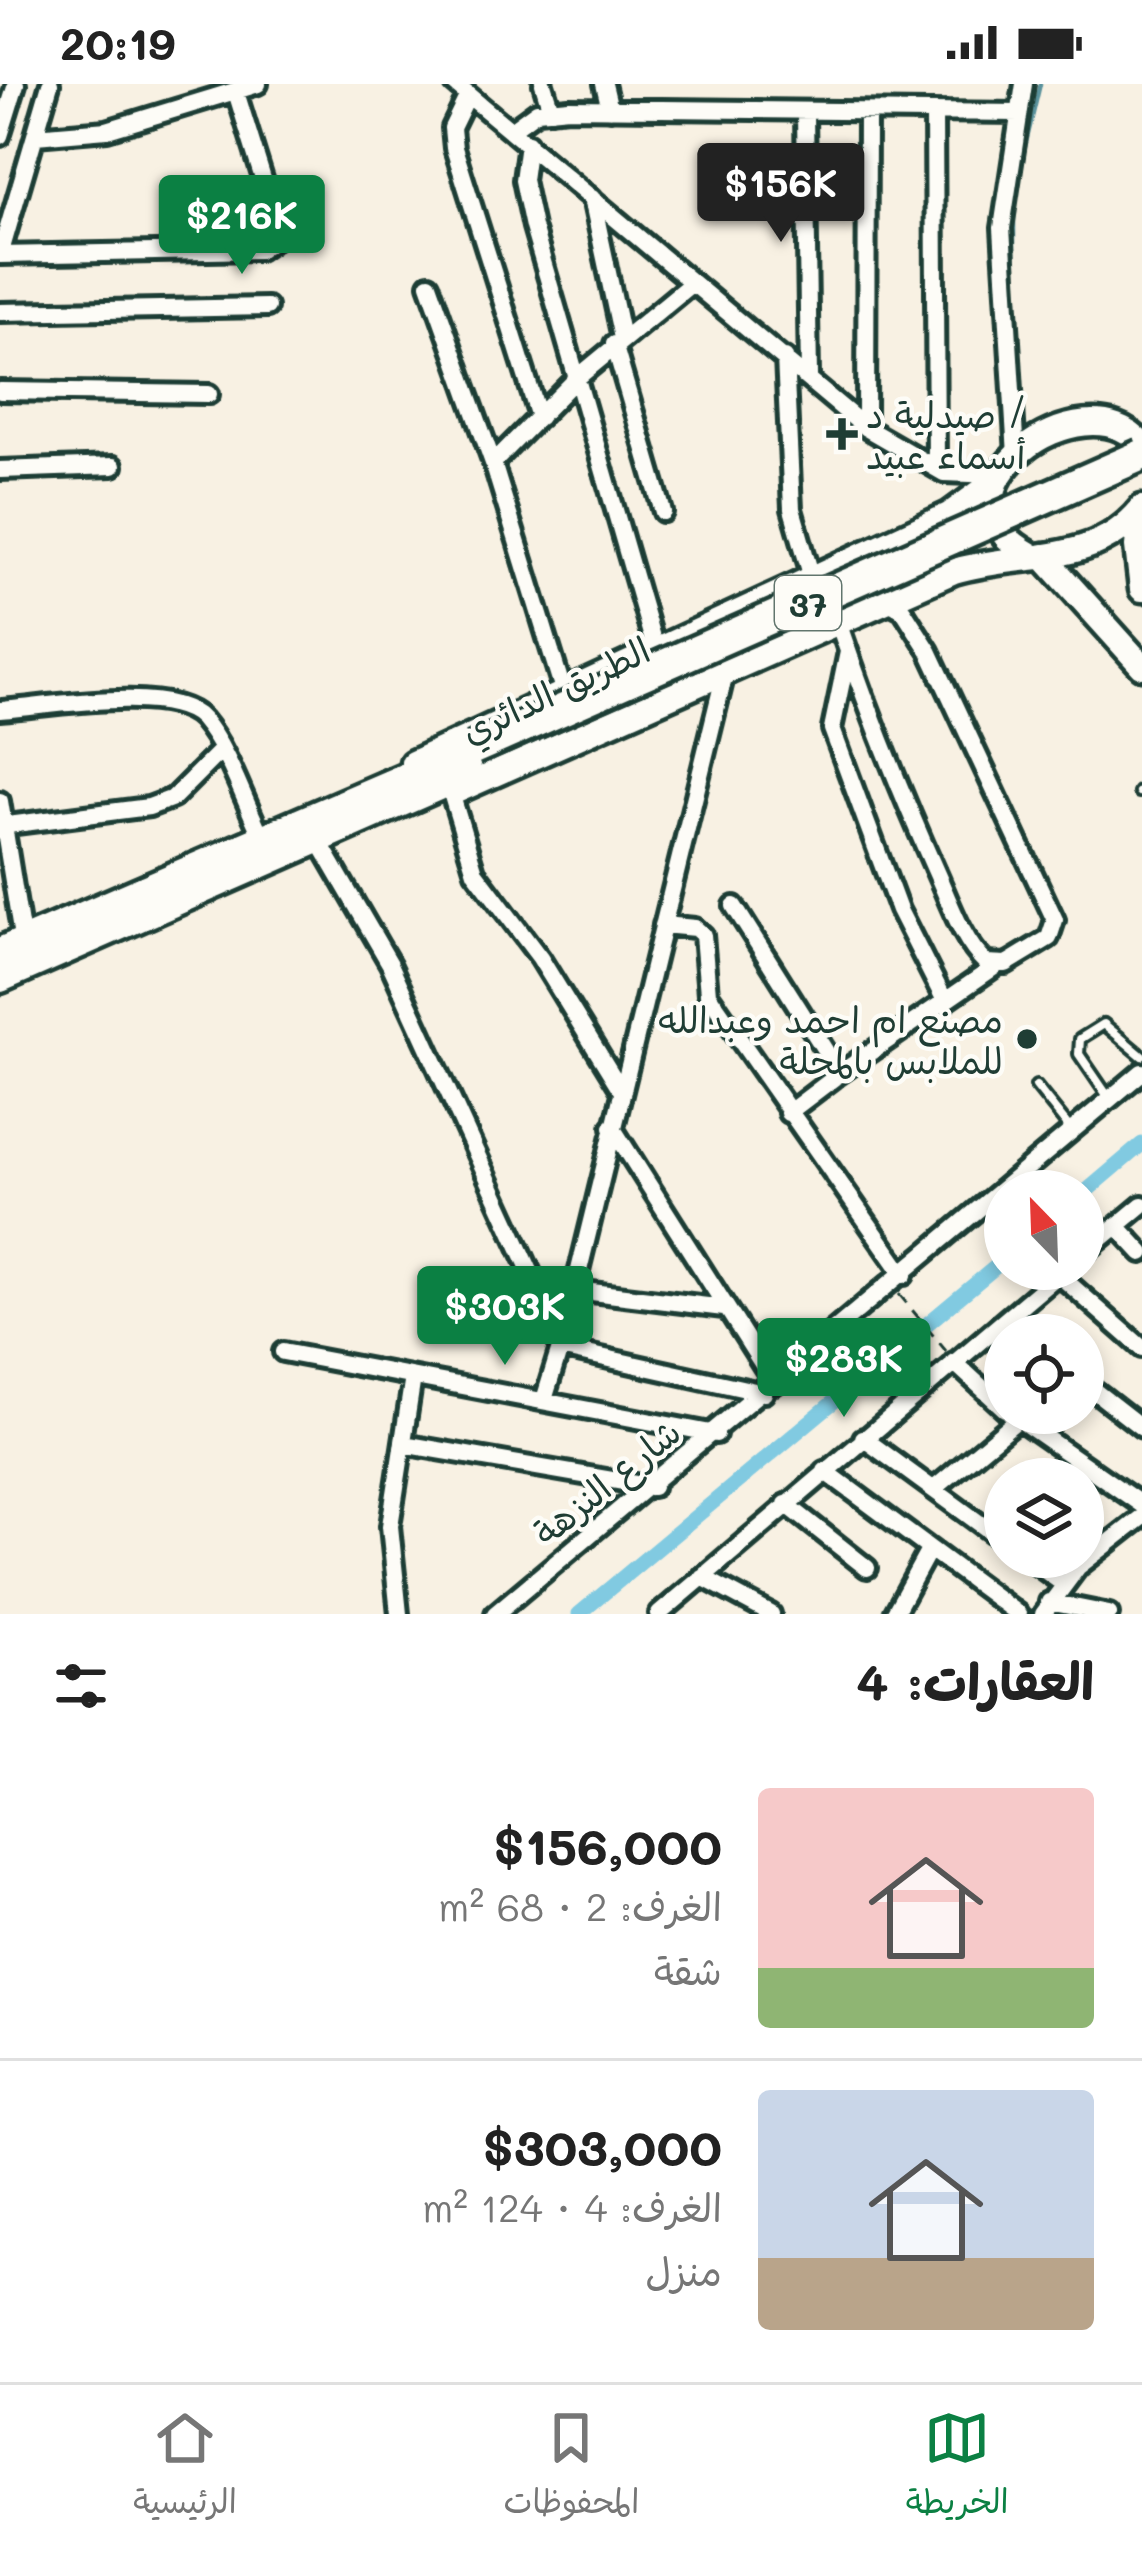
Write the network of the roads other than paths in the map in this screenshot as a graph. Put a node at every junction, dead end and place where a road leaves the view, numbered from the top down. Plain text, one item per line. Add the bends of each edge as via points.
1 (50, 84) edge
2 (258, 84) edge
3 (543, 84) edge
4 (604, 84) edge
5 (1024, 84) edge
6 (10, 86) edge
7 (461, 89) edge
8 (236, 92) junction
9 (610, 109) junction
10 (551, 110) junction
11 (867, 112) junction
12 (934, 112) junction
13 (1018, 113) junction
14 (805, 114) junction
15 (511, 130) junction
16 (0, 136) edge
17 (35, 136) junction
18 (528, 143) junction
19 (592, 197) junction
20 (0, 255) edge
21 (692, 283) junction
22 (429, 284) dead end
23 (267, 307) dead end
24 (0, 312) edge
25 (618, 341) junction
26 (785, 358) junction
27 (809, 376) junction
28 (577, 378) junction
29 (0, 391) edge
30 (209, 394) dead end
31 (538, 417) junction
32 (1142, 419) edge
33 (1109, 424) junction
34 (866, 428) junction
35 (1142, 446) edge
36 (1016, 455) junction
37 (1142, 455) edge
38 (493, 463) junction
39 (113, 466) dead end
40 (936, 467) junction
41 (0, 470) edge
42 (1142, 471) edge
43 (995, 479) junction
44 (1141, 509) edge
45 (663, 512) dead end
46 (1037, 556) junction
47 (812, 578) junction
48 (1142, 590) edge
49 (887, 601) junction
50 (838, 622) junction
51 (655, 648) junction
52 (848, 651) junction
53 (1142, 666) edge
54 (724, 673) junction
55 (563, 690) junction
56 (0, 710) edge
57 (221, 751) junction
58 (476, 758) junction
59 (450, 788) junction
60 (391, 794) junction
61 (0, 801) edge
62 (2, 826) edge
63 (262, 837) junction
64 (316, 838) junction
65 (734, 906) dead end
66 (663, 925) junction
67 (12, 948) edge
68 (996, 966) junction
69 (0, 977) edge
70 (945, 1001) junction
71 (1142, 1056) edge
72 (1142, 1072) edge
73 (836, 1076) junction
74 (1036, 1086) dead end
75 (621, 1090) junction
76 (1110, 1099) junction
77 (788, 1113) junction
78 (612, 1127) junction
79 (1072, 1132) junction
80 (1142, 1205) edge
81 (1117, 1226) junction
82 (1104, 1237) edge
83 (1142, 1253) edge
84 (898, 1280) junction
85 (575, 1290) junction
86 (1041, 1290) edge
87 (1081, 1290) edge
88 (724, 1308) junction
89 (1013, 1314) edge
90 (984, 1338) edge
91 (561, 1345) junction
92 (1142, 1348) edge
93 (284, 1352) dead end
94 (955, 1362) junction
95 (413, 1378) junction
96 (770, 1389) junction
97 (984, 1389) edge
98 (1104, 1398) edge
99 (544, 1400) junction
100 (1142, 1428) edge
101 (716, 1434) junction
102 (990, 1434) edge
103 (1040, 1434) edge
104 (863, 1438) junction
105 (403, 1444) junction
106 (825, 1471) junction
107 (653, 1487) junction
108 (934, 1489) junction
109 (786, 1504) junction
110 (1142, 1505) edge
111 (984, 1526) edge
112 (1138, 1528) edge
113 (929, 1550) junction
114 (867, 1568) dead end
115 (702, 1577) junction
116 (1055, 1578) edge
117 (1062, 1583) junction
118 (1046, 1608) edge
119 (897, 1613) edge
120 (399, 1614) edge
121 (495, 1614) edge
122 (658, 1614) edge
123 (772, 1614) edge
124 (1018, 1614) edge
125 (1109, 1614) edge

1 - 17 street
2 - 8 street
3 - 10 street
4 - 9 street
5 - 13 street
6 - 16 street
7 - 15 street
7 - 31 street via 452,137
8 - 17 street via 107,130
8 - 20 street via 277,224 272,244
9 - 10 street
9 - 14 street
10 - 15 street
11 - 12 street
11 - 14 street
11 - 34 street
12 - 13 street
12 - 40 street
13 - 36 street via 1002,228
14 - 27 street
15 - 18 street
17 - 20 street
18 - 19 street
18 - 28 street via 522,160 530,211
19 - 21 street
19 - 25 street
21 - 25 street
21 - 26 street
22 - 38 street
23 - 24 street
25 - 28 street
25 - 45 street
26 - 27 street
26 - 47 street via 792,509
27 - 34 street
28 - 31 street
28 - 51 street
29 - 30 street
31 - 38 street
32 - 33 street
33 - 35 street
33 - 36 street via 1059,430
34 - 40 street
36 - 43 street
37 - 58 highway, الطريق الدائري / 37, bridge
38 - 55 street
39 - 41 street
40 - 43 street
42 - 58 highway, الطريق الدائري / 37
43 - 46 street via 999,526
43 - 47 street via 949,515
44 - 46 street via 1100,544
44 - 48 street
46 - 49 street via 954,571
46 - 53 street
47 - 51 street
49 - 50 street
49 - 68 street via 903,610 929,651 1055,920 1049,938
50 - 52 street
50 - 54 street
51 - 55 street
52 - 68 street via 950,902 977,955
52 - 70 street via 832,729 899,910
54 - 59 street
54 - 66 street
55 - 60 street via 431,751
56 - 57 street via 170,700 202,719
57 - 62 street via 173,798 149,807
57 - 63 street
58 - 59 highway, الطريق الدائري / 37
58 - 60 highway, الطريق الدائري / 37
59 - 60 highway, الطريق الدائري / 37
59 - 75 street via 475,872 540,958
60 - 63 highway, الطريق الدائري / 37
60 - 64 highway, الطريق الدائري / 37
61 - 62 street
62 - 67 street
63 - 67 highway, الطريق الدائري / 37
64 - 69 highway, الطريق الدائري / 37
64 - 91 street via 390,964
65 - 73 street
66 - 75 street
66 - 77 street via 703,935 708,994
68 - 70 street
70 - 73 street
71 - 76 lane via 1104,1024 1080,1039 1078,1054
72 - 76 street, شارع النزهة
73 - 77 street
74 - 79 lane
75 - 78 street
76 - 79 street, شارع النزهة
77 - 84 street
78 - 85 street
78 - 88 street
79 - 84 street, شارع النزهة
80 - 81 street
81 - 82 street
81 - 83 street
84 - 96 street, شارع النزهة
85 - 88 street
85 - 91 street
86 - 89 street
87 - 92 street
88 - 96 street
90 - 94 street
91 - 96 street
91 - 99 street
93 - 95 street
94 - 97 street
94 - 104 street
95 - 99 street
95 - 105 street
96 - 101 street, شارع النزهة
98 - 100 street
99 - 101 street
101 - 107 street, شارع النزهة
102 - 108 street
103 - 110 street
104 - 106 street
104 - 108 street
105 - 107 street
105 - 120 street via 390,1526
106 - 109 street
106 - 113 street
107 - 121 street, شارع النزهة
108 - 111 street
109 - 114 street
109 - 115 street
112 - 117 street
113 - 119 street
113 - 124 street
115 - 122 street
115 - 123 street
116 - 117 street
117 - 118 street
118 - 125 street

